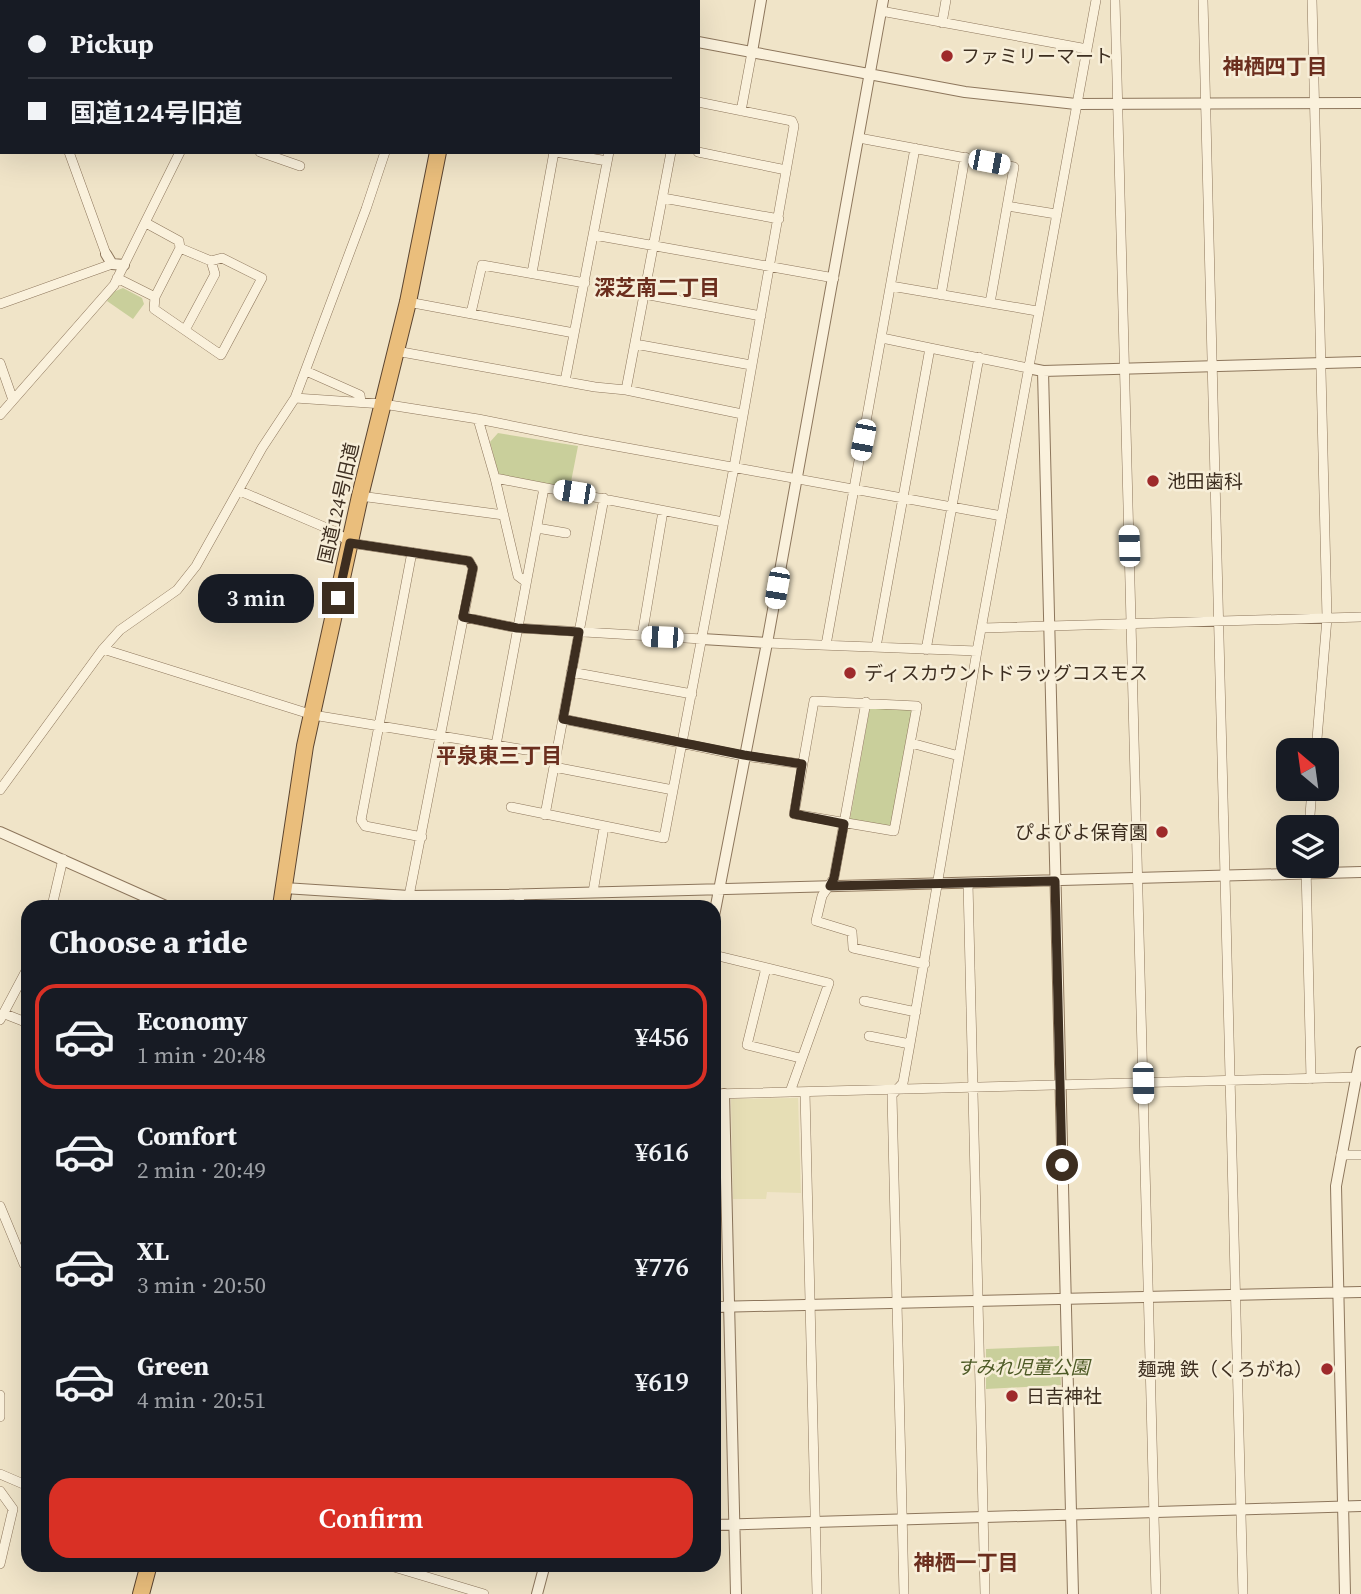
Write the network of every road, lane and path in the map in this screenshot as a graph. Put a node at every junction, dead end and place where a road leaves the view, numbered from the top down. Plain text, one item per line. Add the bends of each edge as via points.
1 (761, 0) edge
2 (946, 0) edge
3 (1096, 0) edge
4 (1115, 0) edge
5 (1203, 0) edge
6 (1312, 0) edge
7 (882, 6) edge
8 (942, 23) junction
9 (700, 41) edge
10 (1087, 49) junction
11 (752, 52) junction
12 (871, 74) junction
13 (700, 102) edge
14 (1361, 103) edge
15 (1076, 104) junction
16 (1315, 104) junction
17 (1118, 105) junction
18 (1205, 105) junction
19 (741, 111) junction
20 (859, 138) junction
21 (915, 148) junction
22 (700, 152) edge
23 (70, 154) edge
24 (179, 154) edge
25 (266, 154) edge
26 (384, 154) edge
27 (438, 154) edge
28 (555, 154) edge
29 (576, 154) edge
30 (671, 154) edge
31 (608, 157) edge
32 (965, 157) junction
33 (300, 166) dead end
34 (786, 170) junction
35 (663, 198) junction
36 (1007, 205) junction
37 (1056, 214) junction
38 (779, 219) junction
39 (146, 223) junction
40 (594, 234) junction
41 (654, 246) junction
42 (180, 248) junction
43 (114, 261) junction
44 (211, 261) junction
45 (770, 267) junction
46 (532, 273) junction
47 (117, 278) junction
48 (834, 278) junction
49 (585, 283) junction
50 (891, 286) junction
51 (644, 294) junction
52 (941, 295) junction
53 (155, 297) junction
54 (408, 302) junction
55 (990, 303) junction
56 (0, 304) edge
57 (1037, 311) junction
58 (471, 313) junction
59 (761, 316) junction
60 (185, 330) junction
61 (574, 333) junction
62 (882, 338) junction
63 (635, 344) junction
64 (930, 348) junction
65 (396, 351) junction
66 (979, 357) junction
67 (1361, 362) edge
68 (0, 363) edge
69 (1321, 363) junction
70 (751, 365) junction
71 (1212, 365) junction
72 (1028, 368) junction
73 (1125, 368) junction
74 (306, 371) junction
75 (1043, 371) junction
76 (565, 381) junction
77 (626, 390) junction
78 (295, 398) junction
79 (13, 400) junction
80 (360, 402) junction
81 (383, 404) junction
82 (742, 414) junction
83 (0, 415) edge
84 (478, 419) junction
85 (734, 467) junction
86 (495, 478) junction
87 (796, 479) junction
88 (544, 488) junction
89 (240, 491) junction
90 (854, 491) junction
91 (360, 496) junction
92 (604, 498) junction
93 (903, 499) junction
94 (953, 508) junction
95 (663, 511) junction
96 (504, 514) junction
97 (1002, 516) junction
98 (723, 523) junction
99 (537, 528) junction
100 (566, 534) dead end
101 (350, 543) junction
102 (412, 552) junction
103 (527, 582) junction
104 (463, 617) junction
105 (1361, 617) edge
106 (1327, 618) junction
107 (1219, 621) junction
108 (1131, 623) junction
109 (1049, 625) junction
110 (517, 628) junction
111 (982, 628) junction
112 (579, 632) junction
113 (642, 636) junction
114 (702, 639) junction
115 (767, 643) junction
116 (826, 645) junction
117 (876, 648) junction
118 (103, 649) junction
119 (926, 650) junction
120 (977, 652) junction
121 (571, 671) junction
122 (692, 694) junction
123 (866, 702) junction
124 (313, 715) junction
125 (563, 719) junction
126 (379, 726) junction
127 (439, 737) junction
128 (1316, 738) edge
129 (682, 743) junction
130 (911, 743) junction
131 (496, 745) junction
132 (526, 750) dead end
133 (744, 755) junction
134 (959, 756) junction
135 (802, 764) junction
136 (554, 767) junction
137 (0, 790) edge
138 (673, 790) junction
139 (511, 807) dead end
140 (545, 815) junction
141 (844, 824) junction
142 (604, 827) junction
143 (0, 832) edge
144 (422, 837) junction
145 (63, 859) junction
146 (1339, 871) edge
147 (1276, 872) edge
148 (1361, 872) edge
149 (1226, 876) junction
150 (1138, 878) junction
151 (1306, 878) edge
152 (1055, 881) junction
153 (968, 883) junction
154 (938, 884) junction
155 (830, 886) junction
156 (284, 888) junction
157 (719, 888) junction
158 (593, 892) junction
159 (521, 894) junction
160 (409, 897) junction
161 (53, 900) edge
162 (153, 900) edge
163 (282, 900) edge
164 (519, 900) edge
165 (717, 900) edge
166 (721, 957) edge
167 (925, 964) junction
168 (766, 968) junction
169 (21, 980) edge
170 (864, 1001) dead end
171 (916, 1012) junction
172 (2, 1017) edge
173 (21, 1021) edge
174 (869, 1036) dead end
175 (910, 1044) junction
176 (1361, 1052) edge
177 (800, 1058) junction
178 (1359, 1077) edge
179 (1311, 1079) junction
180 (1230, 1082) junction
181 (1143, 1083) junction
182 (1060, 1085) junction
183 (972, 1087) junction
184 (897, 1089) junction
185 (790, 1092) junction
186 (805, 1092) junction
187 (721, 1094) edge
188 (1355, 1114) edge
189 (721, 1141) edge
190 (1342, 1155) junction
191 (1361, 1155) edge
192 (0, 1206) edge
193 (21, 1257) edge
194 (1338, 1292) junction
195 (1361, 1292) edge
196 (1235, 1294) junction
197 (1148, 1297) junction
198 (1066, 1299) junction
199 (978, 1301) junction
200 (896, 1304) junction
201 (810, 1306) junction
202 (721, 1307) edge
203 (728, 1307) junction
204 (0, 1395) edge
205 (0, 1417) edge
206 (0, 1474) edge
207 (21, 1483) edge
208 (0, 1491) edge
209 (1361, 1506) edge
210 (1343, 1507) junction
211 (1241, 1509) junction
212 (1154, 1512) junction
213 (983, 1515) junction
214 (1071, 1515) junction
215 (902, 1518) junction
216 (815, 1520) junction
217 (734, 1522) junction
218 (721, 1524) edge
219 (0, 1564) edge
220 (147, 1572) edge
221 (411, 1572) edge
222 (543, 1572) edge
223 (141, 1594) edge
224 (484, 1594) edge
225 (537, 1594) edge
226 (736, 1594) edge
227 (817, 1594) edge
228 (904, 1594) edge
229 (985, 1594) edge
230 (1073, 1594) edge
231 (1156, 1594) edge
232 (1243, 1594) edge
233 (1345, 1594) edge

1 - 11 street
2 - 8 street
3 - 10 street
4 - 17 street
5 - 18 street
6 - 16 street
7 - 8 street
7 - 12 street
8 - 10 street
9 - 11 street
10 - 15 street
11 - 12 street
11 - 19 street
12 - 15 street via 965,92
12 - 20 street
13 - 19 street
14 - 16 street
15 - 17 street
15 - 37 street
16 - 18 street
16 - 69 street
17 - 18 street
17 - 73 street
18 - 71 street
19 - 34 street via 792,121
20 - 21 street
20 - 48 street
21 - 32 street
21 - 50 street
22 - 34 street
23 - 43 street
24 - 39 street
25 - 33 street
26 - 74 street
27 - 54 highway, 国道124号旧道
28 - 46 street
29 - 31 street
30 - 35 street
31 - 40 street
32 - 36 street via 1014,167
32 - 52 street
34 - 38 street
35 - 38 street
35 - 41 street
36 - 37 street
36 - 55 street
37 - 57 street
38 - 45 street
39 - 42 street via 179,240
39 - 43 street
40 - 41 street
40 - 49 street
41 - 45 street
41 - 51 street
42 - 44 street
42 - 53 street
43 - 47 street
43 - 56 street
44 - 60 street via 215,274
44 - 60 street via 222,258 262,278 221,355
45 - 48 street
45 - 59 street
46 - 49 street
46 - 58 street via 482,265
47 - 53 street
47 - 79 street
48 - 87 street
49 - 61 street
50 - 52 street
50 - 62 street
51 - 59 street
51 - 63 street
52 - 55 street
53 - 60 street via 154,309
54 - 58 street
54 - 65 highway, 国道124号旧道
55 - 57 street
57 - 72 street
58 - 61 street
59 - 70 street
61 - 76 street
62 - 64 street
62 - 90 street
63 - 70 street
63 - 77 street
64 - 66 street
64 - 93 street
65 - 76 street
65 - 81 highway, 国道124号旧道
66 - 72 street
66 - 94 street
67 - 69 street
68 - 79 street
69 - 71 street
69 - 106 street
70 - 82 street
71 - 73 street
71 - 107 street
72 - 75 street
72 - 97 street
73 - 75 street
73 - 108 street
74 - 78 street
74 - 80 street via 360,395
75 - 109 street
76 - 77 street
77 - 82 street
78 - 80 street
78 - 89 street
79 - 83 street
80 - 81 street
81 - 84 street
81 - 91 highway, 国道124号旧道
82 - 85 street
84 - 85 street
84 - 86 street
85 - 87 street
85 - 98 street
86 - 88 street
86 - 96 street
87 - 90 street
87 - 115 street
88 - 92 street
88 - 99 street
89 - 101 street via 336,532
89 - 118 street via 177,590 120,630
90 - 93 street
90 - 116 street
91 - 96 street
91 - 101 highway, 国道124号旧道
92 - 95 street
92 - 112 street
93 - 94 street
93 - 117 street
94 - 97 street
94 - 119 street
95 - 98 street
95 - 113 street
96 - 103 street via 518,576
97 - 111 street
98 - 114 street
99 - 100 street
99 - 103 street
101 - 102 street
101 - 124 highway, 国道124号旧道
102 - 104 street via 469,561 473,568
102 - 126 street
103 - 110 street
104 - 110 street
104 - 127 street
105 - 106 street
106 - 107 street
106 - 128 street
107 - 108 street
107 - 149 street
108 - 109 street
108 - 150 street
109 - 111 street
109 - 152 street
110 - 112 street
110 - 131 street
111 - 120 street
112 - 113 street
112 - 121 street
113 - 114 street
114 - 115 street
114 - 122 street
115 - 116 street
115 - 133 street
116 - 117 street
117 - 119 street
118 - 124 street
118 - 137 street
119 - 120 street
120 - 134 street
121 - 122 street
121 - 125 street
122 - 129 street
123 - 130 street via 917,706
123 - 135 street via 814,701
123 - 141 street
124 - 126 street
124 - 156 highway, 国道124号旧道
125 - 129 street
125 - 136 street
126 - 127 street
126 - 144 street via 361,820 365,826
127 - 131 street
127 - 144 street
129 - 133 street
129 - 138 street
130 - 134 street
130 - 141 street via 894,831
131 - 132 street
133 - 135 street
133 - 157 street
134 - 154 street
135 - 141 street via 794,814
136 - 138 street
136 - 140 street
138 - 142 street via 664,838
139 - 140 street
140 - 142 street
141 - 155 street
142 - 158 street
143 - 145 street
144 - 160 street
145 - 161 street
145 - 162 street
146 - 148 street
147 - 149 street
149 - 150 street
149 - 180 street
150 - 152 street
150 - 181 street
151 - 179 street
152 - 153 street
152 - 182 street
153 - 154 street
153 - 183 street
154 - 155 street
154 - 167 street
155 - 157 street
155 - 167 street via 822,896 816,920 852,932 853,948
156 - 160 street
156 - 163 highway, 国道124号旧道
157 - 158 street
157 - 165 street
158 - 159 street
159 - 160 street
159 - 164 street
166 - 168 street
167 - 171 street
168 - 177 street via 747,1045
168 - 177 street via 829,983
169 - 172 street
170 - 171 street
171 - 175 street
172 - 173 street
174 - 175 street
175 - 184 street via 903,1083
176 - 178 street
177 - 185 street
178 - 179 street
178 - 188 street
179 - 180 street
180 - 181 street
180 - 196 street
181 - 182 street
181 - 197 street
182 - 183 street
182 - 198 street
183 - 184 street
183 - 199 street
184 - 186 street
184 - 200 street via 892,1095
185 - 186 street
185 - 187 street
186 - 201 street
188 - 190 street
189 - 203 street
190 - 191 street
190 - 194 street via 1336,1186
192 - 193 street
194 - 195 street
194 - 196 street
194 - 210 street
196 - 197 street
196 - 211 street
197 - 198 street
197 - 212 street
198 - 199 street
198 - 214 street
199 - 200 street
199 - 213 street
200 - 201 street
200 - 215 street
201 - 203 street
201 - 216 street
202 - 203 street
203 - 217 street
204 - 205 street
206 - 207 street
208 - 219 street via 13,1509
209 - 210 street
210 - 211 street
210 - 233 street
211 - 212 street
211 - 232 street
212 - 214 street
212 - 231 street
213 - 214 street
213 - 215 street
213 - 229 street
214 - 230 street
215 - 216 street
215 - 228 street
216 - 217 street
216 - 227 street
217 - 218 street
217 - 226 street
220 - 223 highway
221 - 224 street
222 - 225 street

